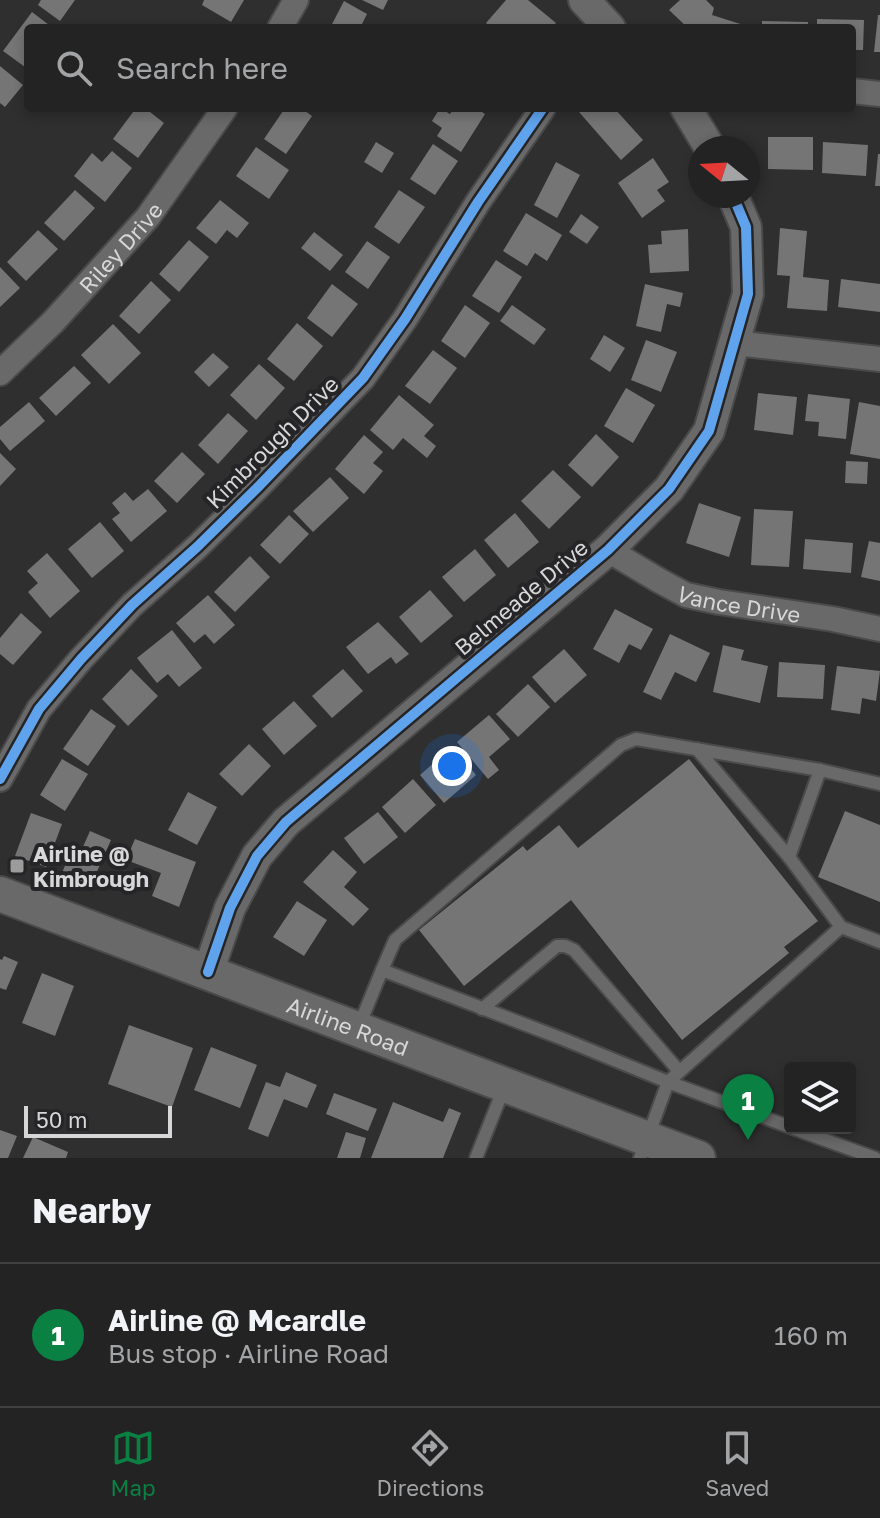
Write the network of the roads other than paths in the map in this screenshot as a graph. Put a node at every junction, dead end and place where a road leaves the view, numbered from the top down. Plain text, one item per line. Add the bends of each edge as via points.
1 (296, 0) edge
2 (584, 0) edge
3 (282, 24) edge
4 (606, 24) edge
5 (856, 91) edge
6 (880, 94) edge
7 (222, 112) edge
8 (540, 112) edge
9 (688, 112) edge
10 (703, 136) edge
11 (738, 208) edge
12 (735, 343) junction
13 (880, 359) edge
14 (0, 373) edge
15 (608, 550) junction
16 (880, 629) edge
17 (697, 749) junction
18 (820, 770) junction
19 (0, 779) edge
20 (880, 784) edge
21 (789, 857) junction
22 (0, 894) edge
23 (841, 927) junction
24 (880, 942) edge
25 (382, 970) junction
26 (208, 972) junction
27 (482, 1009) junction
28 (358, 1029) junction
29 (679, 1071) junction
30 (668, 1082) junction
31 (505, 1085) junction
32 (784, 1125) edge
33 (808, 1134) edge
34 (643, 1148) edge
35 (476, 1158) edge
36 (698, 1158) edge
37 (875, 1158) edge

1 - 3 street
2 - 4 street
5 - 6 street
7 - 14 street, Riley Drive via 148,217
8 - 19 street, Kimbrough Drive via 363,378 81,659 39,709
9 - 10 street
11 - 12 street, Belmeade Drive via 746,227 748,294
12 - 13 street
12 - 15 street, Belmeade Drive via 709,431 669,489
15 - 16 street, Vance Drive via 686,595
15 - 26 street, Belmeade Drive via 286,822 257,856 230,908
17 - 18 lane
17 - 21 lane
17 - 25 lane via 636,739 621,745 395,940
18 - 20 lane
18 - 21 lane
21 - 23 lane
22 - 26 main road, Airline Road
23 - 24 lane
23 - 29 lane
25 - 27 lane
25 - 28 lane
26 - 28 main road, Airline Road
27 - 29 lane via 557,946 565,946
27 - 30 lane
28 - 31 main road, Airline Road
29 - 30 lane
30 - 32 lane
30 - 34 lane
31 - 34 main road, Airline Road
31 - 35 lane
33 - 37 lane
34 - 36 main road, Airline Road

